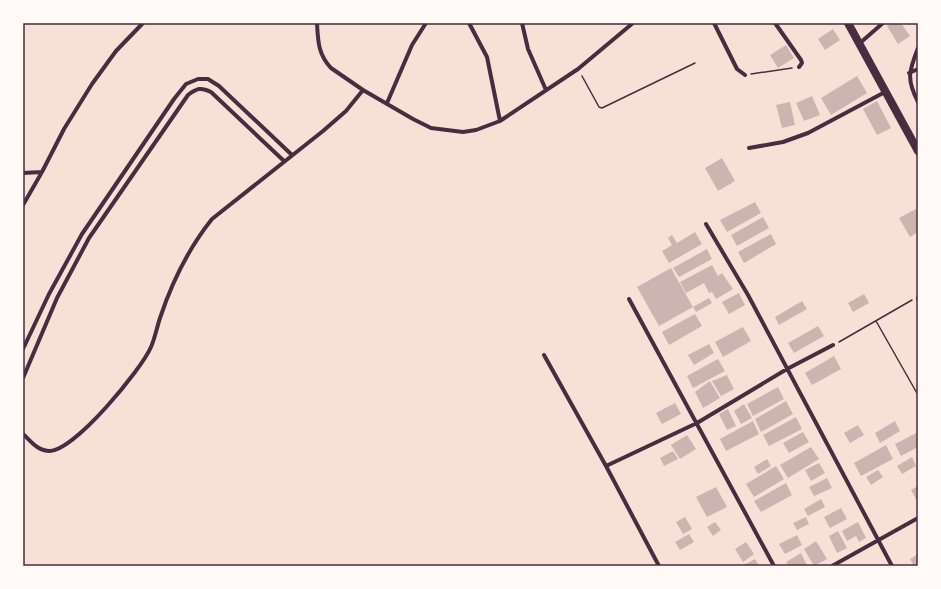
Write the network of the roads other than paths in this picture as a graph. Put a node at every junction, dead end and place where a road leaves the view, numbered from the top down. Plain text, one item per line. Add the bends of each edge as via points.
1 (143, 23) edge
2 (317, 23) edge
3 (426, 23) edge
4 (469, 23) edge
5 (522, 23) edge
6 (633, 23) edge
7 (714, 23) edge
8 (775, 23) edge
9 (848, 23) edge
10 (883, 23) edge
11 (859, 44) junction
12 (918, 48) edge
13 (799, 67) road end
14 (918, 69) edge
15 (909, 73) junction
16 (745, 75) road end
17 (363, 90) junction
18 (546, 90) junction
19 (886, 92) junction
20 (918, 102) edge
21 (387, 103) junction
22 (500, 121) junction
23 (749, 148) dead end
24 (918, 151) edge
25 (292, 155) junction
26 (284, 162) junction
27 (42, 172) junction
28 (23, 173) edge
29 (23, 205) edge
30 (706, 224) dead end
31 (629, 298) dead end
32 (833, 345) road end
33 (23, 349) edge
34 (544, 355) dead end
35 (787, 369) junction
36 (23, 378) edge
37 (697, 423) junction
38 (23, 434) edge
39 (606, 466) junction
40 (918, 518) edge
41 (879, 539) junction
42 (659, 566) edge
43 (774, 566) edge
44 (832, 566) edge
45 (892, 566) edge

1 - 27 street via 116,51 92,84 64,129
2 - 17 street via 318,48 324,60 330,68
3 - 21 street via 412,45
4 - 22 street via 487,57
5 - 18 street via 528,49
6 - 18 street via 578,69
7 - 16 street via 738,69
8 - 13 street via 801,60
9 - 11 main road
10 - 11 street
11 - 19 main road
12 - 15 street
14 - 15 street
15 - 20 street via 912,91
17 - 21 street
17 - 25 street via 346,111
18 - 22 street
19 - 23 street via 808,133 783,142
19 - 24 main road
21 - 22 street via 431,128 463,132
25 - 26 street
25 - 33 street via 220,86 208,79 198,79 186,84 82,234
26 - 36 street via 211,92 202,88 188,94 89,238 57,298
26 - 38 street via 212,219 198,237 182,263 151,347 136,372 118,394 79,434 55,451 40,449
27 - 28 street
27 - 29 street
30 - 35 street via 748,295
31 - 37 street
32 - 35 street
34 - 39 street
35 - 37 street
35 - 41 street
37 - 39 street
37 - 43 street
39 - 42 street
40 - 41 street
41 - 44 street
41 - 45 street

